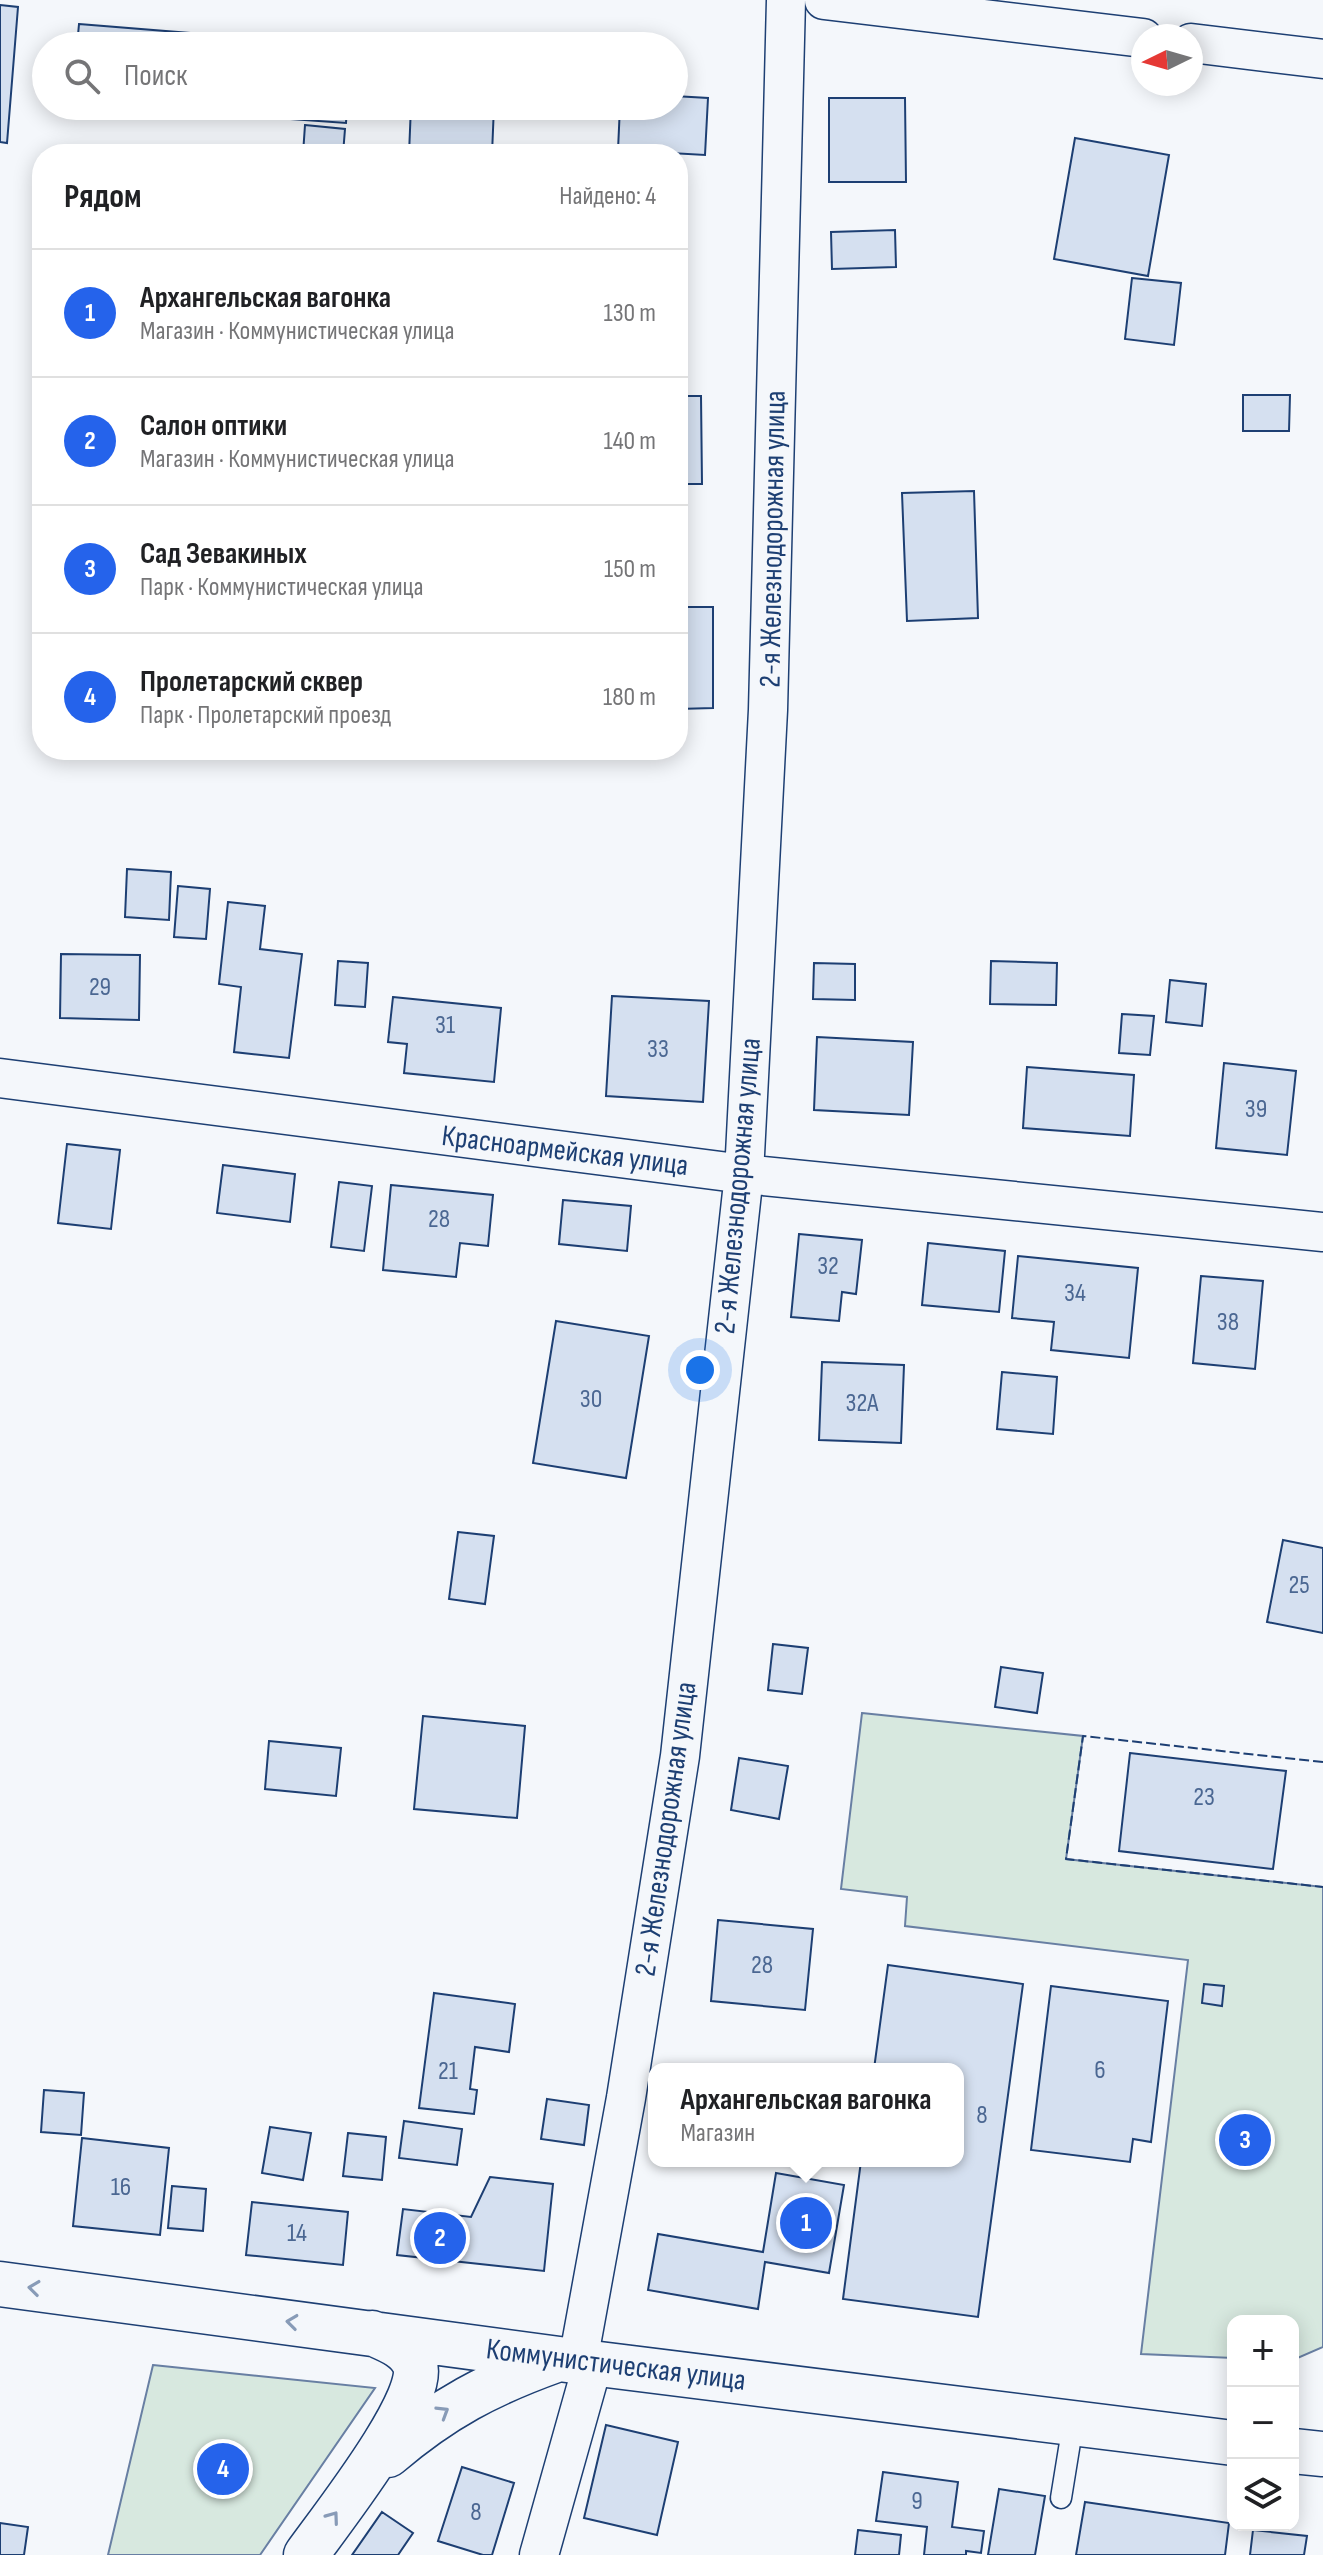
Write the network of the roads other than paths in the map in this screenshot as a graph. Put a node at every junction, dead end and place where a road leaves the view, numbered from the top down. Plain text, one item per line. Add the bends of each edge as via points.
1 (786, 0) edge
2 (824, 0) edge
3 (1131, 37) edge
4 (1203, 44) edge
5 (1323, 59) edge
6 (0, 1078) edge
7 (744, 1174) junction
8 (1323, 1232) edge
9 (0, 2284) edge
10 (369, 2332) junction
11 (576, 2361) junction
12 (1073, 2424) junction
13 (1227, 2442) edge
14 (1299, 2452) edge
15 (1323, 2454) edge
16 (361, 2479) junction
17 (1061, 2498) dead end
18 (306, 2555) edge
19 (539, 2555) edge

1 - 7 street, 2-я Железнодорожная улица via 768,710
2 - 3 street
4 - 5 street
6 - 7 street, Красноармейская улица
7 - 8 street, Красноармейская улица
7 - 11 street, 2-я Железнодорожная улица via 680,1756 626,2098
10 -> 9 main road, Коммунистическая улица
10 - 11 main road, Коммунистическая улица
10 - 16 main road via 401,2347 417,2374 402,2414
11 - 12 main road, Коммунистическая улица
16 -> 11 main road via 423,2425 455,2405 512,2376
11 - 19 street, 2-я Железнодорожная улица
12 - 13 main road, Коммунистическая улица
12 - 17 lane
14 - 15 main road
18 -> 16 main road

